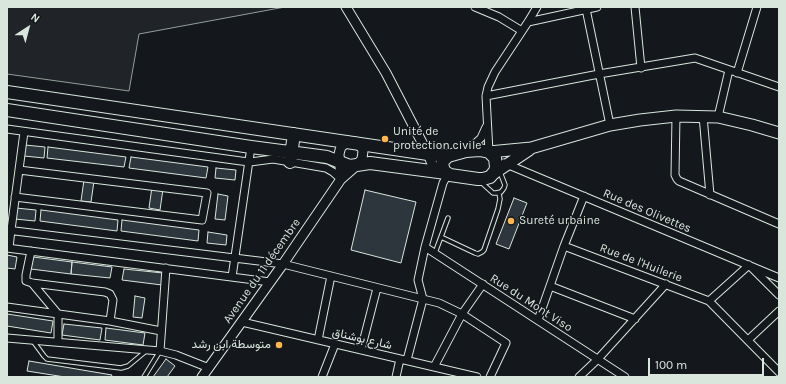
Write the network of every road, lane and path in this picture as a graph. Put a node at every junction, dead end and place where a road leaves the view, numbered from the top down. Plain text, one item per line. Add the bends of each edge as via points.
1 (347, 7) edge
2 (475, 7) edge
3 (537, 7) edge
4 (597, 7) edge
5 (635, 7) edge
6 (757, 7) edge
7 (585, 8) edge
8 (528, 22) junction
9 (522, 31) junction
10 (641, 68) junction
11 (729, 70) junction
12 (737, 73) junction
13 (599, 74) junction
14 (779, 87) edge
15 (7, 92) edge
16 (486, 96) junction
17 (7, 110) edge
18 (676, 116) junction
19 (703, 116) junction
20 (718, 117) junction
21 (487, 125) junction
22 (610, 125) junction
23 (7, 130) edge
24 (24, 132) junction
25 (779, 133) edge
26 (294, 134) junction
27 (352, 142) junction
28 (252, 147) junction
29 (531, 148) junction
30 (466, 151) junction
31 (428, 154) junction
32 (448, 156) junction
33 (291, 157) junction
34 (250, 162) junction
35 (340, 163) junction
36 (495, 163) junction
37 (357, 165) junction
38 (19, 170) junction
39 (443, 172) junction
40 (342, 179) junction
41 (478, 179) junction
42 (499, 193) junction
43 (710, 195) junction
44 (584, 196) junction
45 (15, 197) junction
46 (448, 218) dead end
47 (779, 224) edge
48 (9, 230) edge
49 (441, 237) junction
50 (564, 246) junction
51 (425, 247) junction
52 (8, 248) edge
53 (31, 251) junction
54 (435, 253) junction
55 (235, 258) junction
56 (283, 264) junction
57 (749, 266) junction
58 (166, 268) junction
59 (331, 276) junction
60 (232, 277) junction
61 (779, 278) edge
62 (270, 282) junction
63 (32, 284) junction
64 (483, 284) junction
65 (666, 284) junction
66 (550, 286) junction
67 (377, 288) junction
68 (779, 295) edge
69 (423, 299) junction
70 (709, 301) junction
71 (7, 307) edge
72 (779, 311) edge
73 (58, 314) junction
74 (462, 314) junction
75 (635, 319) junction
76 (538, 320) junction
77 (110, 321) junction
78 (242, 322) junction
79 (161, 331) junction
80 (7, 338) edge
81 (33, 340) junction
82 (318, 340) junction
83 (748, 340) junction
84 (58, 342) junction
85 (335, 344) junction
86 (147, 350) junction
87 (361, 350) junction
88 (160, 351) junction
89 (403, 360) junction
90 (598, 360) junction
91 (434, 367) junction
92 (209, 368) junction
93 (778, 368) edge
94 (446, 373) edge
95 (144, 377) edge
96 (202, 377) edge
97 (322, 377) edge
98 (396, 377) edge
99 (477, 377) edge
100 (490, 377) edge
101 (579, 377) edge
102 (616, 377) edge
103 (625, 377) edge

1 - 31 street via 386,73
2 - 9 street via 499,17
3 - 8 street
4 - 7 street
5 - 10 street
6 - 12 street
7 - 8 street
7 - 13 street
8 - 9 street
9 - 16 street via 495,72
10 - 11 street via 695,58
10 - 13 street
11 - 12 street
11 - 20 street
12 - 14 street
13 - 16 street
13 - 22 street
15 - 26 highway
16 - 21 street
17 - 28 highway
18 - 19 main road
18 - 22 main road
18 - 43 street via 675,175 679,181
19 - 20 main road
19 - 43 street
20 - 25 main road
21 - 30 street via 478,142
21 - 36 street
22 - 29 main road
23 - 24 street
24 - 34 street
24 - 38 street
26 - 27 highway
26 - 33 highway
27 - 31 highway
27 - 35 street via 340,150
27 - 37 street via 362,148 362,159
28 - 33 highway
28 - 34 street
29 - 36 main road
29 - 36 main road
30 - 32 highway
30 - 36 highway via 480,150
31 - 32 highway
31 - 39 street
32 - 39 highway via 442,164
33 - 34 street
33 - 35 highway via 327,157
33 - 40 street via 326,168
34 - 55 street
35 - 37 highway
35 - 40 street
36 - 41 highway via 486,179
36 - 42 lane via 505,185
36 - 44 street, Rue des Olivettes
37 - 39 highway via 370,163
37 - 40 street, Avenue du 11 décembre
38 - 45 street
38 - 45 street via 207,193 202,220
39 - 41 highway
39 - 51 street via 443,183
40 - 56 street, Avenue du 11 décembre
41 - 42 lane via 491,191
42 - 49 lane via 498,209 482,252 475,253
43 - 47 street
44 - 50 street
44 - 57 street, Rue des Olivettes
45 - 48 street
46 - 49 lane
48 - 52 street
48 - 55 street
49 - 54 lane
50 - 65 street, Rue de l'Huilerie
50 - 66 street
51 - 54 street, Rue du Mont Viso
51 - 69 street via 418,280
52 - 53 street
53 - 58 street
53 - 63 street via 26,281
54 - 64 street, Rue du Mont Viso
55 - 56 street
55 - 60 street
56 - 59 street
56 - 62 street, Avenue du 11 décembre
57 - 61 street, Rue des Olivettes
57 - 68 street
57 - 70 street
58 - 60 street
58 - 79 street
59 - 67 street
59 - 82 street
60 - 62 street
62 - 78 street, Avenue du 11 décembre
63 - 73 street
63 - 77 street via 106,292 113,300
64 - 74 street
64 - 76 street, Rue du Mont Viso
65 - 70 street, Rue de l'Huilerie
65 - 75 street
66 - 75 street
66 - 76 street
67 - 69 street
67 - 87 street
69 - 74 street via 439,303
69 - 89 street
70 - 83 street
71 - 73 street
72 - 83 street
73 - 77 street
73 - 84 street
74 - 91 street
74 - 100 street via 506,343
75 - 90 street
76 - 90 street, Rue du Mont Viso
77 - 79 street
78 - 82 street, شارع بوشناق
78 - 92 street, Avenue du 11 décembre
79 - 88 street
80 - 81 street
81 - 84 street
81 - 86 lane via 47,359 120,368 128,366
82 - 85 street, شارع بوشناق
83 - 93 street
84 - 86 street
85 - 87 street, شارع بوشناق
85 - 97 street
86 - 88 street
87 - 89 street, شارع بوشناق
88 - 92 street
88 - 95 lane
89 - 91 street, شارع بوشناق
89 - 98 street
90 - 101 street
90 - 102 street
90 - 103 street, Rue du Mont Viso
91 - 94 street, شارع بوشناق
92 - 96 street, Avenue du 11 décembre
94 - 99 street, شارع بوشناق

